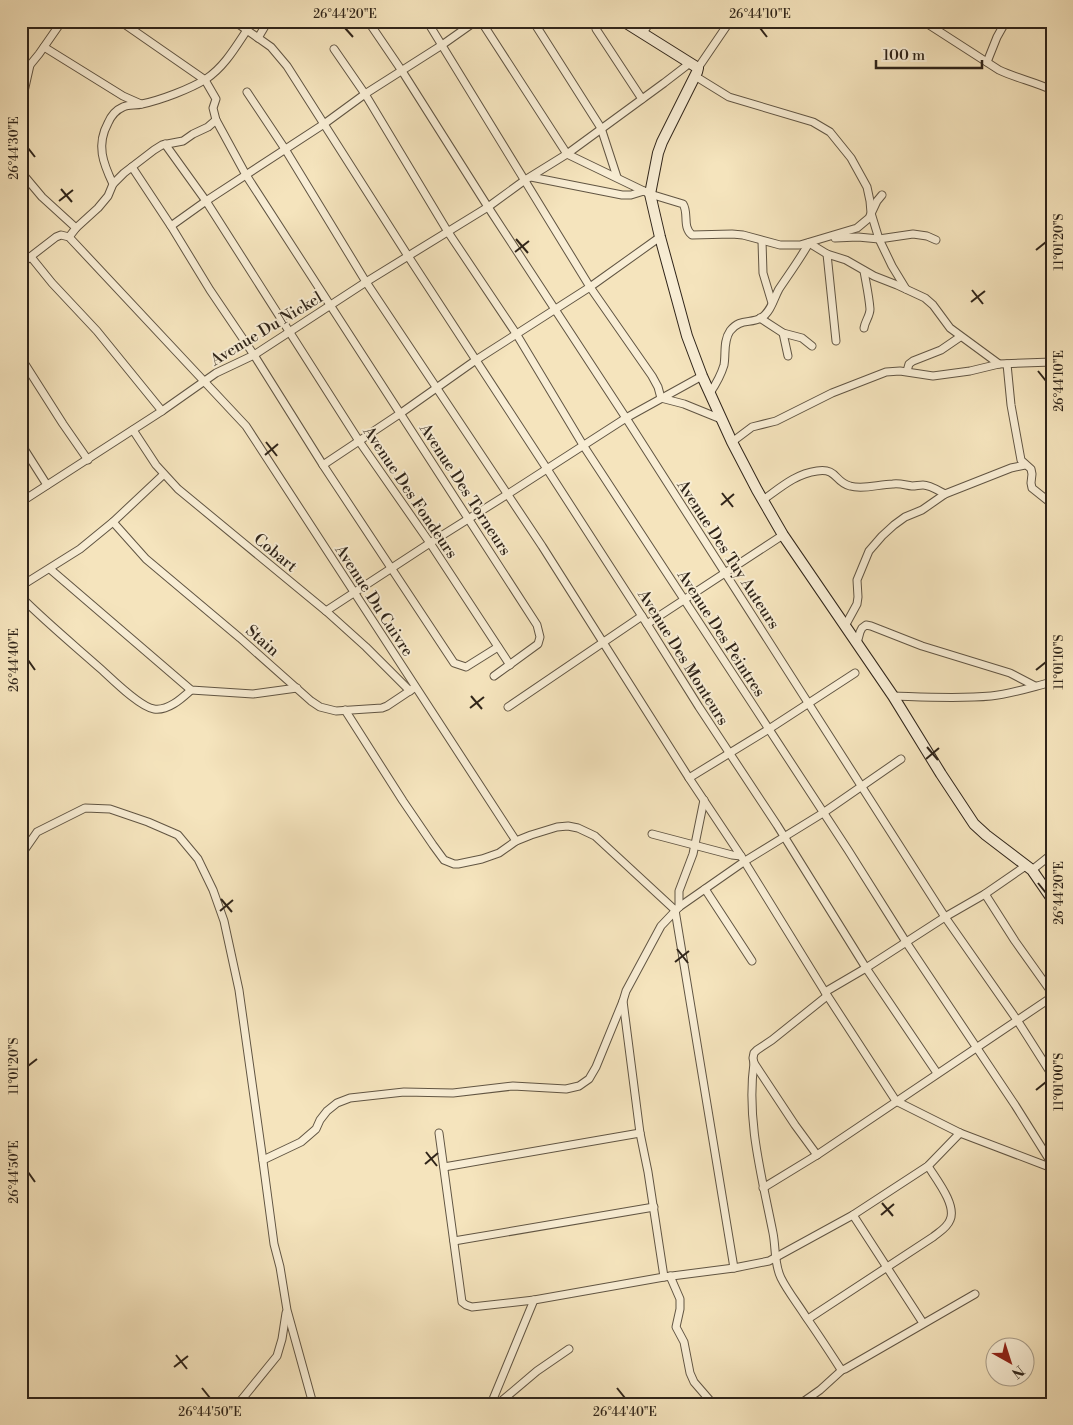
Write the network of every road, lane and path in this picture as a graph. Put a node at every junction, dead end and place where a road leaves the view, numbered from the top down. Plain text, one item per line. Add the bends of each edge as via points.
1 (62, 21) edge
2 (120, 21) edge
3 (234, 21) edge
4 (268, 21) edge
5 (368, 21) edge
6 (427, 21) edge
7 (476, 21) edge
8 (481, 21) edge
9 (532, 21) edge
10 (623, 21) edge
11 (651, 21) edge
12 (730, 21) edge
13 (922, 21) edge
14 (1006, 21) edge
15 (596, 29) dead end
16 (247, 30) junction
17 (642, 34) junction
18 (258, 38) junction
19 (442, 45) junction
20 (44, 47) junction
21 (334, 49) dead end
22 (987, 62) junction
23 (26, 64) edge
24 (694, 69) junction
25 (21, 71) edge
26 (402, 71) junction
27 (205, 80) junction
28 (1052, 90) edge
29 (247, 92) dead end
30 (365, 94) junction
31 (642, 99) junction
32 (21, 105) edge
33 (141, 105) junction
34 (216, 120) junction
35 (324, 124) junction
36 (601, 128) junction
37 (165, 144) junction
38 (285, 149) junction
39 (567, 154) junction
40 (132, 167) junction
41 (21, 172) edge
42 (246, 176) junction
43 (617, 177) junction
44 (528, 178) junction
45 (113, 184) junction
46 (647, 192) junction
47 (882, 195) dead end
48 (206, 201) junction
49 (488, 207) junction
50 (871, 214) junction
51 (171, 226) junction
52 (76, 228) junction
53 (448, 232) junction
54 (69, 237) junction
55 (660, 237) junction
56 (825, 239) junction
57 (879, 239) junction
58 (936, 240) dead end
59 (762, 241) junction
60 (809, 243) junction
61 (827, 254) junction
62 (408, 256) junction
63 (31, 257) junction
64 (21, 264) edge
65 (864, 271) junction
66 (366, 282) junction
67 (590, 287) junction
68 (906, 289) junction
69 (772, 303) junction
70 (330, 307) junction
71 (555, 310) junction
72 (760, 318) junction
73 (864, 328) dead end
74 (289, 333) junction
75 (783, 333) junction
76 (517, 335) junction
77 (960, 336) junction
78 (836, 341) dead end
79 (812, 346) dead end
80 (254, 355) junction
81 (788, 356) dead end
82 (21, 358) edge
83 (476, 360) junction
84 (1052, 362) edge
85 (1003, 364) junction
86 (907, 371) junction
87 (702, 376) junction
88 (204, 382) junction
89 (437, 388) junction
90 (710, 392) junction
91 (661, 398) junction
92 (162, 411) junction
93 (401, 413) junction
94 (626, 418) junction
95 (721, 419) junction
96 (133, 430) junction
97 (359, 441) junction
98 (732, 442) junction
99 (21, 444) edge
100 (583, 444) junction
101 (88, 460) junction
102 (1025, 464) junction
103 (323, 465) junction
104 (547, 469) junction
105 (163, 475) junction
106 (47, 485) junction
107 (508, 494) junction
108 (944, 494) junction
109 (763, 500) junction
110 (21, 502) edge
111 (1052, 504) edge
112 (468, 519) junction
113 (113, 522) junction
114 (783, 535) junction
115 (430, 543) junction
116 (50, 569) junction
117 (391, 569) junction
118 (724, 573) junction
119 (21, 586) edge
120 (354, 593) junction
121 (21, 598) edge
122 (684, 600) junction
123 (326, 611) junction
124 (642, 616) junction
125 (647, 624) junction
126 (845, 626) junction
127 (603, 642) junction
128 (857, 643) junction
129 (498, 648) junction
130 (510, 665) junction
131 (855, 673) dead end
132 (494, 676) dead end
133 (1052, 682) edge
134 (1035, 686) junction
135 (297, 688) junction
136 (413, 689) junction
137 (191, 690) junction
138 (893, 696) junction
139 (808, 703) junction
140 (508, 707) dead end
141 (345, 710) junction
142 (769, 729) junction
143 (729, 753) junction
144 (901, 759) dead end
145 (689, 778) junction
146 (862, 787) junction
147 (704, 800) junction
148 (823, 813) junction
149 (652, 834) dead end
150 (784, 837) junction
151 (516, 841) junction
152 (695, 845) junction
153 (1052, 854) edge
154 (21, 855) edge
155 (743, 858) junction
156 (1030, 868) junction
157 (705, 888) junction
158 (985, 894) junction
159 (1052, 899) edge
160 (677, 909) junction
161 (945, 917) junction
162 (906, 942) junction
163 (752, 961) dead end
164 (866, 968) junction
165 (1052, 993) edge
166 (826, 994) junction
167 (1052, 997) edge
168 (623, 1001) junction
169 (1017, 1020) junction
170 (976, 1047) junction
171 (754, 1063) junction
172 (937, 1073) junction
173 (1052, 1075) edge
174 (896, 1101) junction
175 (440, 1133) dead end
176 (640, 1133) junction
177 (960, 1133) junction
178 (817, 1155) junction
179 (263, 1160) junction
180 (928, 1166) junction
181 (1052, 1166) edge
182 (444, 1167) junction
183 (763, 1188) junction
184 (654, 1207) junction
185 (853, 1215) junction
186 (454, 1241) junction
187 (775, 1256) junction
188 (734, 1268) junction
189 (887, 1268) junction
190 (667, 1277) junction
191 (975, 1294) dead end
192 (534, 1300) junction
193 (287, 1310) junction
194 (808, 1319) junction
195 (923, 1323) junction
196 (569, 1349) dead end
197 (842, 1370) junction
198 (1052, 1403) edge
199 (238, 1404) edge
200 (313, 1404) edge
201 (491, 1404) edge
202 (498, 1404) edge
203 (712, 1404) edge
204 (800, 1404) edge
205 (1032, 1404) edge

1 - 20 street
2 - 27 street
3 - 16 street, Avenue Des Monteurs
4 - 18 street
5 - 26 street, Avenue Des Tuy Auteurs
6 - 19 street
7 - 19 street
8 - 39 street
9 - 36 street
10 - 17 street
11 - 17 street
12 - 24 street, Avenue Du Nickel
13 - 22 street
14 - 22 street
15 - 31 street
16 - 18 street, Avenue Des Monteurs
16 - 27 street via 219,69
17 - 24 street
18 - 35 street, Avenue Des Monteurs via 272,47 288,66
19 - 26 street
19 - 44 street
20 - 23 street
20 - 33 street
21 - 30 street, Avenue Des Peintres
22 - 28 street via 1012,76
23 - 25 street
23 - 32 street
24 - 31 street, Avenue Du Nickel
24 - 46 street via 660,148
24 - 50 street via 729,97 813,122 830,132 851,158 867,187
26 - 30 street
26 - 49 street, Avenue Des Tuy Auteurs
27 - 33 street
27 - 34 street via 216,99 213,108
29 - 38 street
30 - 35 street
30 - 53 street, Avenue Des Peintres
31 - 36 street, Avenue Du Nickel
33 - 45 street via 119,109 104,131 100,146
34 - 37 street via 183,141
34 - 42 street, Avenue Des Torneurs
35 - 38 street
35 - 62 street, Avenue Des Monteurs
36 - 39 street, Avenue Du Nickel
36 - 43 street
37 - 40 street
37 - 48 street, Avenue Des Fondeurs
38 - 42 street
38 - 66 street
39 - 43 street
39 - 44 street, Avenue Du Nickel
40 - 45 street
40 - 51 street
41 - 52 street via 42,197
42 - 48 street
42 - 70 street, Avenue Des Torneurs
43 - 46 street
44 - 46 street via 622,195
44 - 49 street, Avenue Du Nickel
44 - 67 street
45 - 52 street via 98,208
46 - 55 street
46 - 59 street via 683,204 686,225 692,235 732,234
47 - 50 street
48 - 51 street
48 - 74 street, Avenue Des Fondeurs
49 - 53 street, Avenue Du Nickel
49 - 71 street, Avenue Des Tuy Auteurs
50 - 56 street via 857,228
50 - 57 street
51 - 80 street
52 - 54 street
53 - 62 street, Avenue Du Nickel
53 - 76 street, Avenue Des Peintres
54 - 63 street via 56,237
54 - 88 street, Avenue Du Cuivre
55 - 67 street
55 - 87 street via 687,336
56 - 57 street
56 - 60 street
57 - 58 street via 913,234
57 - 68 street
59 - 60 street via 785,246
59 - 69 street via 763,273
60 - 61 street
60 - 69 street
61 - 65 street
61 - 78 street
62 - 66 street, Avenue Du Nickel
62 - 83 street, Avenue Des Monteurs
63 - 64 street
63 - 92 street
65 - 68 street
65 - 73 street via 870,309
66 - 70 street, Avenue Du Nickel
66 - 89 street
67 - 71 street
67 - 91 street via 652,376
68 - 77 street via 926,298
69 - 72 street
70 - 74 street, Avenue Du Nickel
70 - 93 street, Avenue Des Torneurs
71 - 76 street
71 - 94 street, Avenue Des Tuy Auteurs
72 - 75 street
72 - 90 street via 738,324 728,333 723,366
74 - 80 street, Avenue Du Nickel
74 - 97 street, Avenue Des Fondeurs
75 - 79 street via 799,336
75 - 81 street
76 - 83 street
76 - 100 street, Avenue Des Peintres
77 - 85 street
77 - 86 street via 941,350 913,361
80 - 88 street, Avenue Du Nickel
80 - 103 street
82 - 101 street
83 - 89 street
83 - 104 street, Avenue Des Monteurs
84 - 85 street
85 - 86 street via 934,376
85 - 102 street via 1021,460
86 - 98 street via 886,372 846,387 776,421 752,428
87 - 90 street
87 - 91 street
88 - 92 street, Avenue Du Nickel
88 - 120 street, Avenue Du Cuivre via 246,426
89 - 93 street
89 - 107 street
90 - 95 street
91 - 94 street
91 - 95 street
92 - 96 street, Avenue Du Nickel
93 - 97 street
93 - 112 street, Avenue Des Torneurs
94 - 100 street
94 - 118 street, Avenue Des Tuy Auteurs
95 - 98 street
96 - 101 street, Avenue Du Nickel
96 - 105 street, Cobart
97 - 103 street
97 - 115 street, Avenue Des Fondeurs
98 - 109 street
99 - 106 street
100 - 104 street
100 - 122 street, Avenue Des Peintres
101 - 106 street, Avenue Du Nickel
102 - 108 street
102 - 111 street via 1031,470 1032,488
103 - 117 street
104 - 107 street
104 - 124 street, Avenue Des Monteurs
105 - 113 street
105 - 123 street, Cobart
106 - 110 street, Avenue Du Nickel
107 - 112 street
107 - 127 street
108 - 109 street via 924,484 849,486 832,472 822,470 793,480
108 - 126 street via 922,510 904,517 869,551 857,580 857,604
109 - 114 street
112 - 115 street
112 - 130 street, Avenue Des Torneurs via 538,625 538,644
113 - 116 street
113 - 135 street, Stain via 146,559
114 - 118 street
114 - 126 street
115 - 117 street
115 - 129 street, Avenue Des Fondeurs
116 - 119 street
116 - 137 street
117 - 120 street
117 - 129 street via 454,663 466,667
118 - 122 street
118 - 139 street, Avenue Des Tuy Auteurs
120 - 123 street
120 - 136 street, Avenue Du Cuivre
121 - 137 street via 146,707 164,708
122 - 125 street
122 - 142 street, Avenue Des Peintres
123 - 136 street, Cobart
124 - 125 street, Avenue Des Monteurs
124 - 127 street
125 - 143 street, Avenue Des Monteurs
126 - 128 street
127 - 140 street
127 - 145 street
128 - 134 street via 866,625 922,646 1010,672
128 - 138 street
129 - 130 street, Avenue Des Fondeurs
130 - 132 street, Avenue Des Torneurs
131 - 139 street
133 - 134 street
134 - 138 street via 992,696
135 - 137 street via 253,694
135 - 141 street, Stain via 320,707
136 - 141 street, Stain via 387,706
136 - 151 street, Avenue Du Cuivre
138 - 156 street via 974,824
139 - 142 street
139 - 146 street, Avenue Des Tuy Auteurs
141 - 151 street via 444,860 458,864 482,859 499,853
142 - 143 street
142 - 148 street, Avenue Des Peintres
143 - 145 street
143 - 150 street, Avenue Des Monteurs
144 - 146 street
145 - 147 street
146 - 148 street
146 - 161 street, Avenue Des Tuy Auteurs
147 - 152 street
147 - 155 street
148 - 150 street
148 - 162 street, Avenue Des Peintres
149 - 152 street
150 - 155 street
150 - 164 street, Avenue Des Monteurs
151 - 160 street via 531,834 568,826 587,831
152 - 155 street
152 - 160 street
153 - 156 street
154 - 179 street via 38,832 85,808 110,809 178,835 198,859 224,921 239,990
155 - 157 street
155 - 166 street
156 - 158 street
156 - 159 street
157 - 160 street
157 - 163 street
158 - 161 street
158 - 165 street
160 - 168 street via 661,926
160 - 188 street
161 - 162 street
161 - 169 street, Avenue Des Tuy Auteurs
162 - 164 street
162 - 170 street, Avenue Des Peintres
164 - 166 street
164 - 172 street, Avenue Des Monteurs
166 - 171 street via 757,1050
166 - 174 street
167 - 169 street
168 - 176 street
168 - 179 street via 596,1067 589,1079 579,1086 566,1089 513,1086 453,1093 404,1092 350,1098 327,1111 316,1129 302,1142
169 - 170 street
169 - 173 street, Avenue Des Tuy Auteurs
170 - 172 street
170 - 181 street, Avenue Des Peintres
171 - 178 street
171 - 183 street via 752,1118
172 - 174 street
174 - 177 street
174 - 178 street
175 - 182 street
176 - 182 street
176 - 184 street
177 - 180 street
177 - 181 street
178 - 183 street
179 - 193 street
180 - 185 street
180 - 189 street via 951,1205 950,1222
182 - 186 street
183 - 187 street
184 - 186 street
184 - 190 street
185 - 187 street
185 - 189 street
186 - 192 street via 462,1302 466,1305
187 - 188 street via 769,1261
187 - 194 street via 781,1278
188 - 190 street
189 - 194 street
189 - 195 street
190 - 192 street
190 - 203 street via 680,1299 676,1327 684,1342 690,1373
191 - 195 street
192 - 201 street
193 - 199 street via 277,1356
193 - 200 street
194 - 197 street
195 - 197 street
196 - 202 street
197 - 204 street
198 - 205 street

